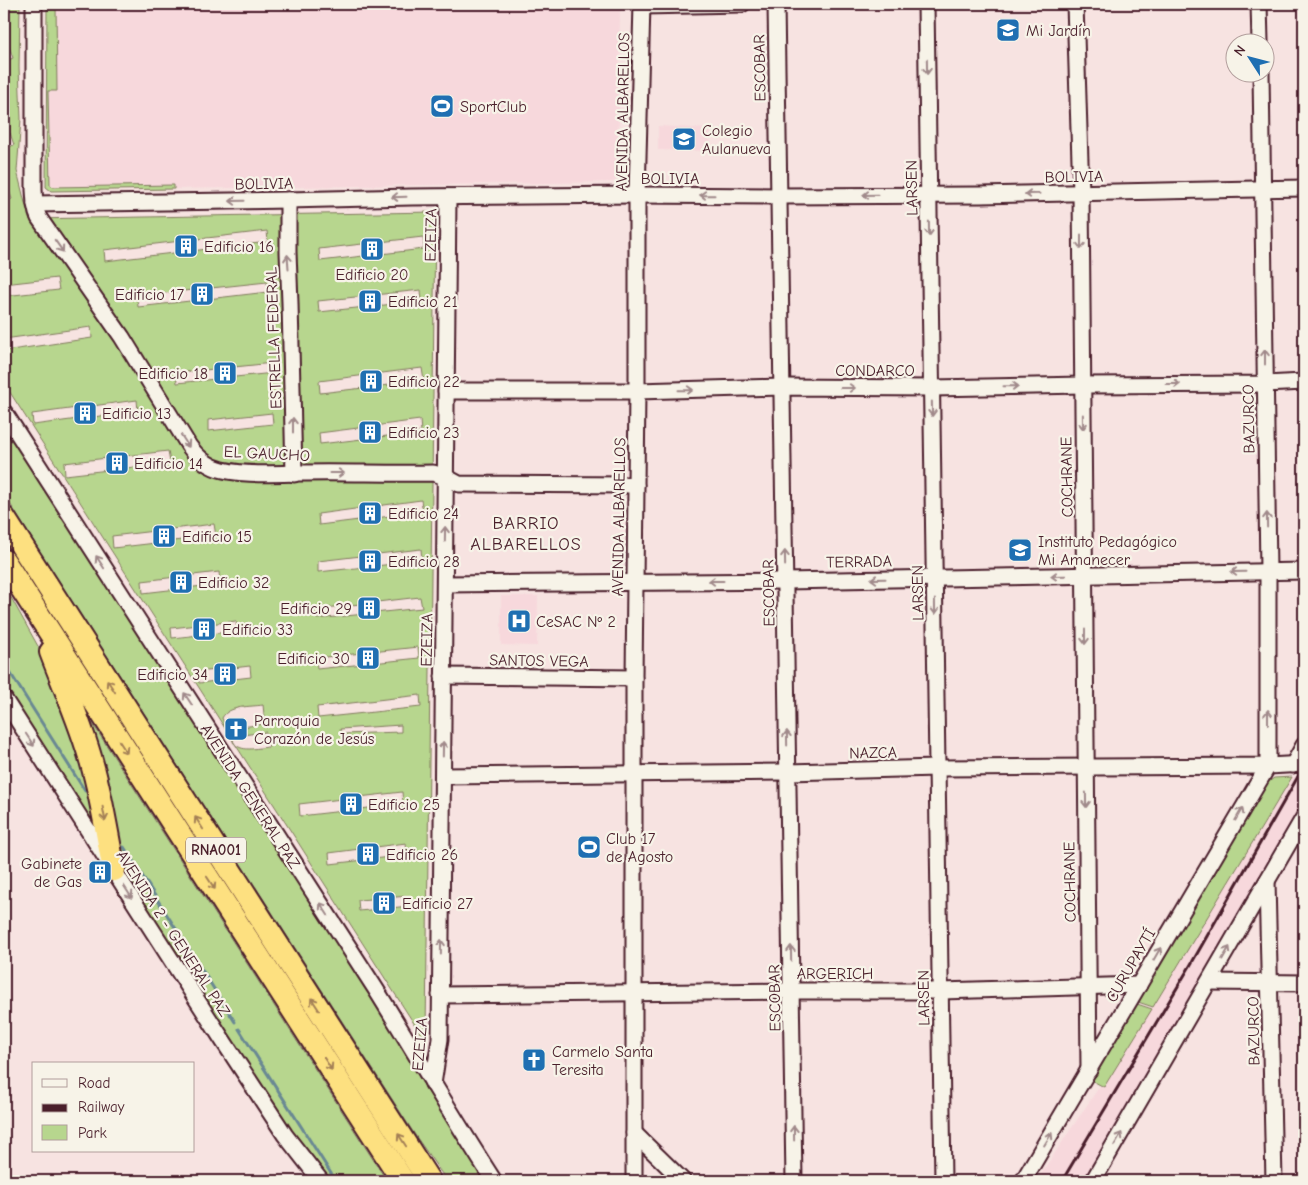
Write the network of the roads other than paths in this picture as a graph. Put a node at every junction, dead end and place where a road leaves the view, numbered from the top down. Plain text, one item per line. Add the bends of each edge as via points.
1 (34, 4) edge
2 (742, 4) edge
3 (776, 4) edge
4 (926, 4) edge
5 (1075, 4) edge
6 (1259, 4) edge
7 (642, 5) edge
8 (1260, 32) edge
9 (1261, 82) edge
10 (1304, 188) edge
11 (1264, 189) junction
12 (929, 194) junction
13 (1081, 194) junction
14 (637, 195) junction
15 (779, 196) junction
16 (448, 197) junction
17 (288, 200) junction
18 (35, 204) junction
19 (1304, 382) edge
20 (1265, 384) junction
21 (1082, 385) junction
22 (782, 387) junction
23 (932, 388) junction
24 (446, 391) junction
25 (637, 391) junction
26 (4, 412) edge
27 (294, 474) junction
28 (446, 477) junction
29 (636, 485) junction
30 (4, 518) edge
31 (4, 561) edge
32 (1268, 571) junction
33 (1304, 572) edge
34 (1084, 575) junction
35 (934, 577) junction
36 (635, 581) junction
37 (785, 581) junction
38 (444, 584) junction
39 (30, 603) junction
40 (444, 676) junction
41 (634, 678) junction
42 (4, 699) edge
43 (1304, 744) edge
44 (1298, 765) edge
45 (1268, 766) junction
46 (1086, 767) junction
47 (937, 768) junction
48 (788, 772) junction
49 (634, 774) junction
50 (443, 776) junction
51 (1304, 817) edge
52 (114, 870) junction
53 (1267, 881) junction
54 (1209, 982) junction
55 (1270, 983) junction
56 (1304, 983) edge
57 (1139, 985) junction
58 (1088, 987) junction
59 (941, 990) junction
60 (791, 991) junction
61 (634, 993) junction
62 (440, 996) junction
63 (1089, 1070) junction
64 (433, 1084) junction
65 (634, 1133) junction
66 (321, 1181) edge
67 (403, 1181) edge
68 (429, 1181) edge
69 (494, 1181) edge
70 (634, 1181) edge
71 (683, 1181) edge
72 (794, 1181) edge
73 (944, 1181) edge
74 (1024, 1181) edge
75 (1093, 1181) edge
76 (1274, 1181) edge

1 - 18 street
2 - 7 street
3 - 15 street, ESCOBAR
4 -> 12 street, LARSEN
5 - 13 street, COCHRANE
6 - 8 street
7 - 14 street, AVENIDA ALBARELLOS
9 - 11 street, BAZURCO
10 - 11 street, BOLIVIA
11 - 13 street, BOLIVIA
20 -> 11 street, BAZURCO
13 -> 12 street, BOLIVIA
12 -> 15 street, BOLIVIA
12 -> 23 street, LARSEN
13 -> 21 street, COCHRANE
15 -> 14 street, BOLIVIA
14 - 16 street, BOLIVIA
14 - 25 street, AVENIDA ALBARELLOS
15 - 22 street, ESCOBAR
16 -> 17 street, BOLIVIA
16 - 24 street, EZEIZA
17 -> 18 street, BOLIVIA
27 -> 17 street, ESTRELLA FEDERAL
18 -> 27 street, EL GAUCHO via 44,225 122,337 193,453 224,470
19 - 20 street, CONDARCO
21 -> 20 street, CONDARCO
32 -> 20 street, BAZURCO
23 -> 21 street, CONDARCO
21 -> 34 street, COCHRANE
22 -> 23 street, CONDARCO
25 -> 22 street, CONDARCO
37 -> 22 street, ESCOBAR
23 -> 35 street, LARSEN
24 - 25 street, CONDARCO
24 - 28 street, EZEIZA
25 - 29 street, AVENIDA ALBARELLOS
64 -> 26 street, AVENIDA GENERAL PAZ via 375,988
27 -> 28 street, EL GAUCHO via 433,473
28 - 29 street, EL GAUCHO via 459,484
38 -> 28 street, EZEIZA
29 - 36 street, AVENIDA ALBARELLOS
68 -> 30 highway, RNA001
31 - 39 highway, RNA001
32 - 33 street, TERRADA
32 -> 34 street, TERRADA
45 -> 32 street, BAZURCO
34 -> 35 street, TERRADA
34 -> 46 street, COCHRANE
35 -> 37 street, TERRADA
35 -> 47 street, LARSEN
37 -> 36 street, TERRADA
36 - 38 street, TERRADA
36 - 41 street, AVENIDA ALBARELLOS
48 -> 37 street, ESCOBAR
38 - 40 street, EZEIZA
39 -> 52 highway via 92,764
39 -> 67 highway, RNA001
40 - 41 street, SANTOS VEGA
50 -> 40 street, EZEIZA
41 - 49 street, AVENIDA ALBARELLOS
42 -> 52 street, AVENIDA 2 - GENERAL PAZ
43 - 44 street
44 - 45 street, NAZCA
45 - 46 street, NAZCA
57 -> 45 street, CURUPAYTÍ
46 - 47 street, NAZCA
46 -> 58 street, COCHRANE
47 - 48 street, NAZCA
47 - 59 street, LARSEN
48 - 49 street, NAZCA
60 -> 48 street, ESCOBAR
49 - 50 street, NAZCA
49 - 61 street, AVENIDA ALBARELLOS
62 -> 50 street, EZEIZA
51 - 53 street
52 -> 66 street, AVENIDA 2 - GENERAL PAZ via 286,1134
54 -> 53 street
53 - 55 street, BAZURCO
54 - 55 street
75 -> 54 street
55 - 56 street
55 - 76 street, BAZURCO
57 - 58 street, ARGERICH
57 - 63 street, CURUPAYTÍ
58 - 59 street, ARGERICH
58 - 63 street, COCHRANE
59 - 60 street, ARGERICH
59 - 73 street, LARSEN
60 - 61 street, ARGERICH
72 -> 60 street, ESCOBAR
61 - 62 street, ARGERICH
61 - 65 street, AVENIDA ALBARELLOS
62 - 64 street, EZEIZA via 440,1044
74 -> 63 street, CURUPAYTÍ
64 - 69 street, AVENIDA GENERAL PAZ
65 - 70 street, AVENIDA ALBARELLOS
65 - 71 street

